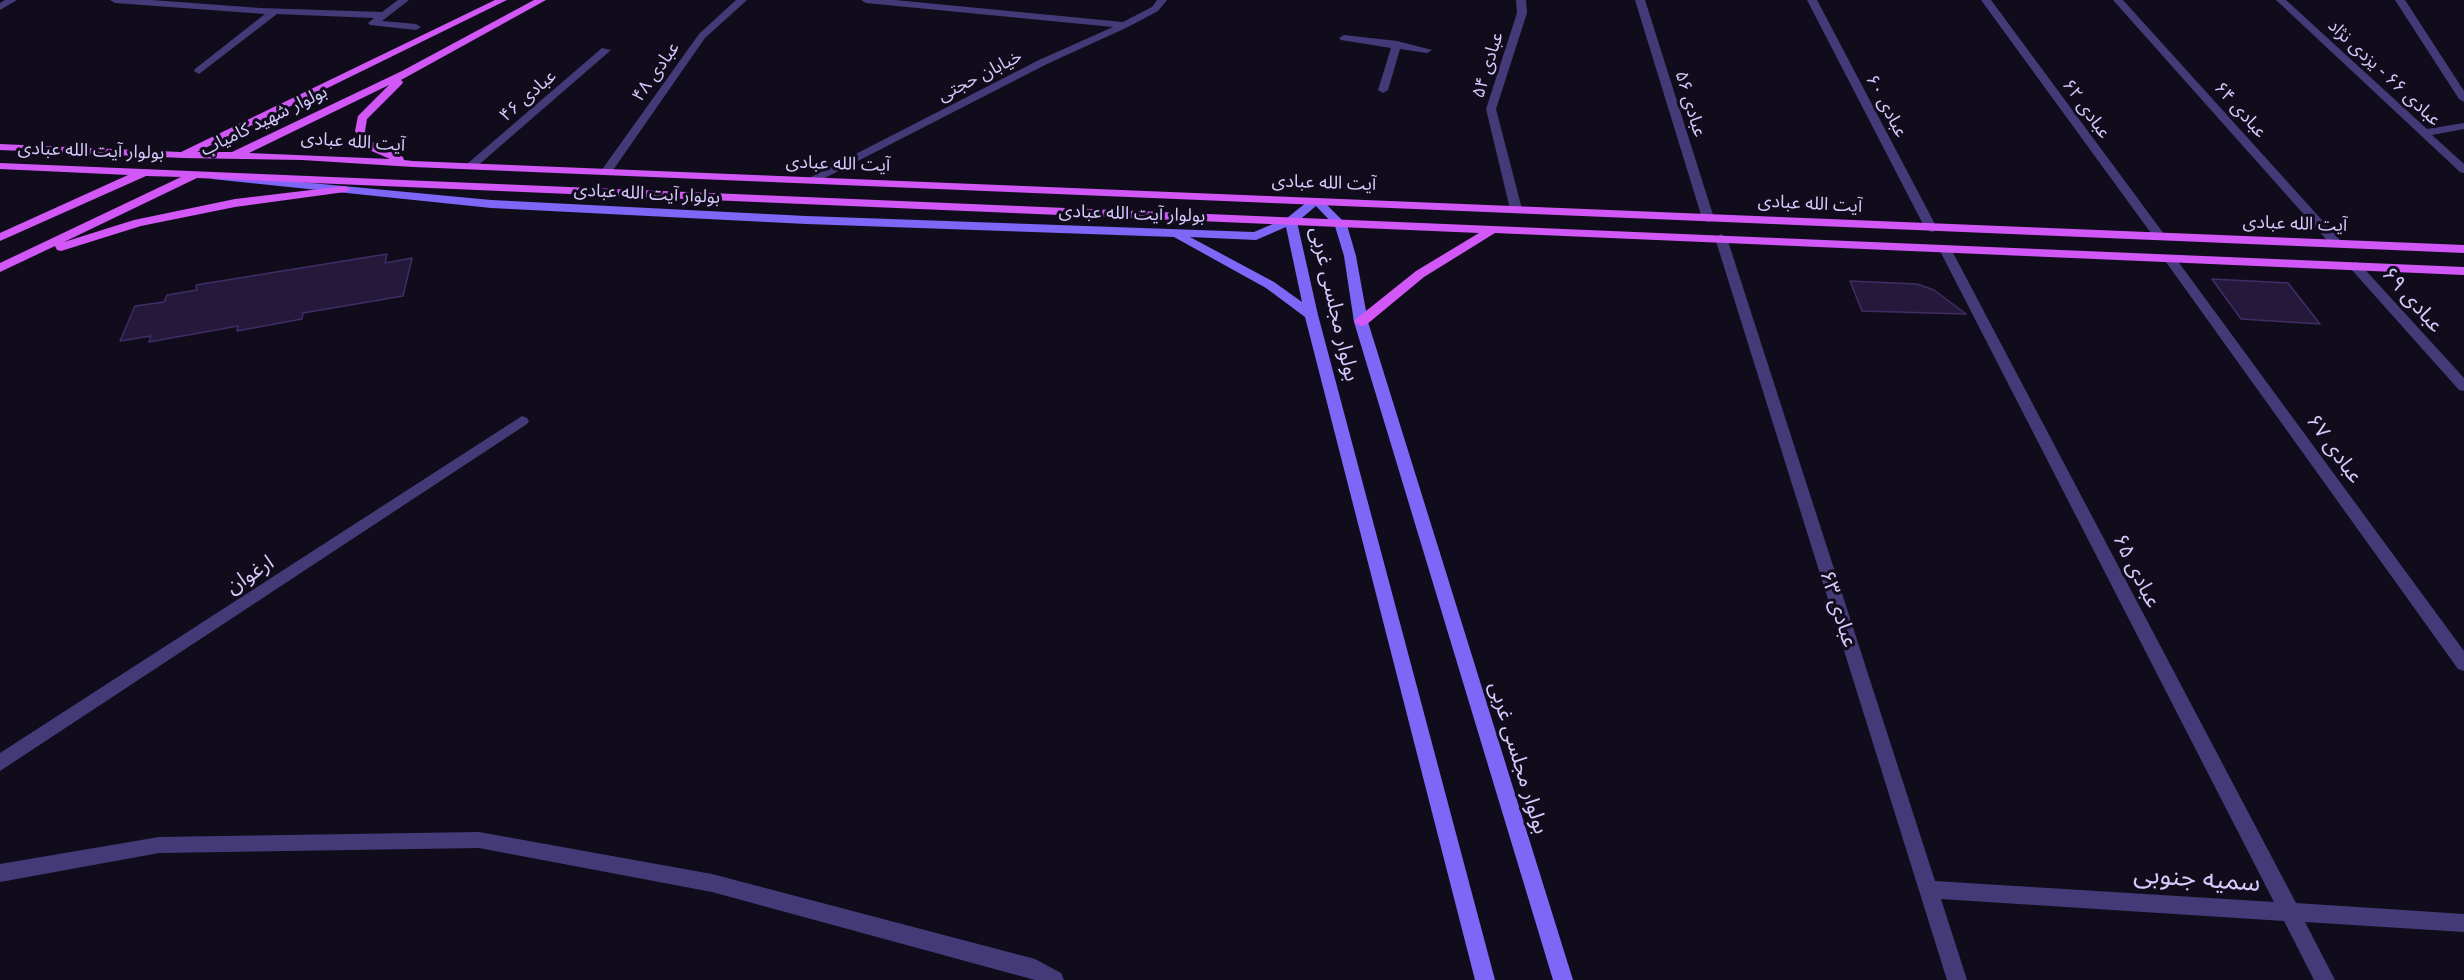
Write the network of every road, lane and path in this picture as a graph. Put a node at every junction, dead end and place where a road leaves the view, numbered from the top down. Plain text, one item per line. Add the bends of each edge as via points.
1 (12, 0) edge
2 (115, 0) edge
3 (122, 0) edge
4 (276, 0) edge
5 (404, 0) edge
6 (502, 0) edge
7 (541, 0) edge
8 (742, 0) edge
9 (866, 0) edge
10 (1162, 0) edge
11 (1521, 0) edge
12 (1640, 0) edge
13 (1812, 0) edge
14 (1823, 0) edge
15 (1986, 0) edge
16 (2118, 0) edge
17 (2282, 0) edge
18 (2400, 0) edge
19 (0, 7) edge
20 (260, 11) junction
21 (275, 11) junction
22 (384, 15) junction
23 (1125, 26) junction
24 (416, 27) dead end
25 (1344, 38) dead end
26 (1396, 44) junction
27 (606, 50) dead end
28 (1427, 50) dead end
29 (199, 71) dead end
30 (406, 73) junction
31 (1383, 90) dead end
32 (2464, 99) edge
33 (2464, 126) edge
34 (2424, 133) junction
35 (0, 147) edge
36 (183, 155) junction
37 (233, 156) junction
38 (413, 164) junction
39 (0, 166) edge
40 (471, 166) junction
41 (2464, 170) edge
42 (607, 171) junction
43 (145, 172) junction
44 (197, 174) junction
45 (811, 181) junction
46 (437, 186) junction
47 (347, 189) junction
48 (1316, 201) junction
49 (1516, 210) junction
50 (1708, 218) junction
51 (1291, 221) junction
52 (1341, 225) junction
53 (1495, 228) junction
54 (1931, 228) junction
55 (1176, 234) junction
56 (0, 237) edge
57 (2160, 237) junction
58 (1720, 238) junction
59 (2336, 243) junction
60 (1945, 249) junction
61 (2464, 249) edge
62 (2170, 259) junction
63 (12, 262) junction
64 (2355, 266) junction
65 (0, 268) edge
66 (2464, 271) edge
67 (1311, 315) junction
68 (1361, 322) junction
69 (2464, 387) edge
70 (522, 421) dead end
71 (2464, 664) edge
72 (0, 763) edge
73 (0, 873) edge
74 (1927, 889) junction
75 (2289, 912) junction
76 (2464, 923) edge
77 (1054, 980) edge
78 (1485, 980) edge
79 (1563, 980) edge
80 (1957, 980) edge
81 (2325, 980) edge

1 - 19 street
2 - 3 street
3 - 20 street
4 - 20 street
5 - 22 street
6 - 36 main road, بولوار شهید کامیاب
7 - 30 main road, بولوار شهید کامیاب
8 - 42 street, عبادی ۴۸ via 702,36
9 - 23 street
10 - 23 street, خیابان حجتی via 1155,9
11 - 49 street, عبادی ۵۴ via 1522,13 1491,109
12 - 50 street, عبادی ۵۶
13 - 14 street
13 - 54 street, عبادی ۶۰
15 - 57 street, عبادی ۶۲
16 - 59 street, عبادی ۶۴
17 - 34 street, عبادی ۶۶ - یزدی نژاد
18 - 32 street
20 - 21 street
21 - 22 street
21 - 29 street
22 - 24 street via 374,23
23 - 45 street, خیابان حجتی via 1043,62
25 - 26 street
26 - 28 street
26 - 31 street
27 - 40 street, عبادی ۴۶
30 - 37 main road, بولوار شهید کامیاب
30 - 38 main road via 362,118 360,131 371,147
33 - 34 street
34 - 41 street, عبادی ۶۶ - یزدی نژاد
35 - 36 main road, بولوار آیت الله عبادی
36 - 37 main road, آیت الله عبادی
36 - 43 main road, بولوار شهید کامیاب
37 - 38 main road, آیت الله عبادی
37 - 44 main road, بولوار شهید کامیاب
38 - 40 main road, آیت الله عبادی
39 - 43 main road, بولوار آیت الله عبادی
40 - 42 main road, آیت الله عبادی
42 - 45 main road, آیت الله عبادی
43 - 44 main road, بولوار آیت الله عبادی
43 - 56 main road, بولوار شهید کامیاب
44 - 46 main road, آیت الله عبادی
44 - 47 main road, بولوار آیت الله عبادی
44 - 63 main road, بولوار شهید کامیاب
45 - 48 main road, آیت الله عبادی
46 - 47 main road
46 - 51 main road, آیت الله عبادی
47 - 55 main road, بولوار آیت الله عبادی via 491,204
47 - 63 main road via 236,203 138,223
48 - 49 main road, آیت الله عبادی
48 - 51 main road, بولوار مجلسی غربی
48 - 52 main road, بولوار مجلسی غربی
49 - 50 main road, آیت الله عبادی
50 - 54 main road, آیت الله عبادی
51 - 52 main road, آیت الله عبادی
51 - 55 main road, بولوار آیت الله عبادی via 1256,236
51 - 67 main road, بولوار مجلسی غربی
52 - 53 main road, آیت الله عبادی
52 - 68 main road, بولوار مجلسی غربی
53 - 58 main road, آیت الله عبادی
53 - 68 main road via 1420,274
54 - 57 main road, آیت الله عبادی
55 - 67 main road via 1270,285
57 - 59 main road, آیت الله عبادی
58 - 60 main road, آیت الله عبادی
58 - 74 street, عبادی ۶۳
59 - 61 main road, آیت الله عبادی
60 - 62 main road, آیت الله عبادی
60 - 75 street, عبادی ۶۵
62 - 64 main road, آیت الله عبادی
62 - 71 street, عبادی ۶۷
63 - 65 main road, بولوار شهید کامیاب
64 - 66 main road, آیت الله عبادی
64 - 69 street, عبادی ۶۹
67 - 78 main road, بولوار مجلسی غربی
68 - 79 main road, بولوار مجلسی غربی
70 - 72 street, ارغوان
73 - 77 street via 159,845 479,840 712,883 1035,969
74 - 75 street, سمیه جنوبی
74 - 80 street, عبادی ۶۳
75 - 76 street, سمیه جنوبی
75 - 81 street, عبادی ۶۵

